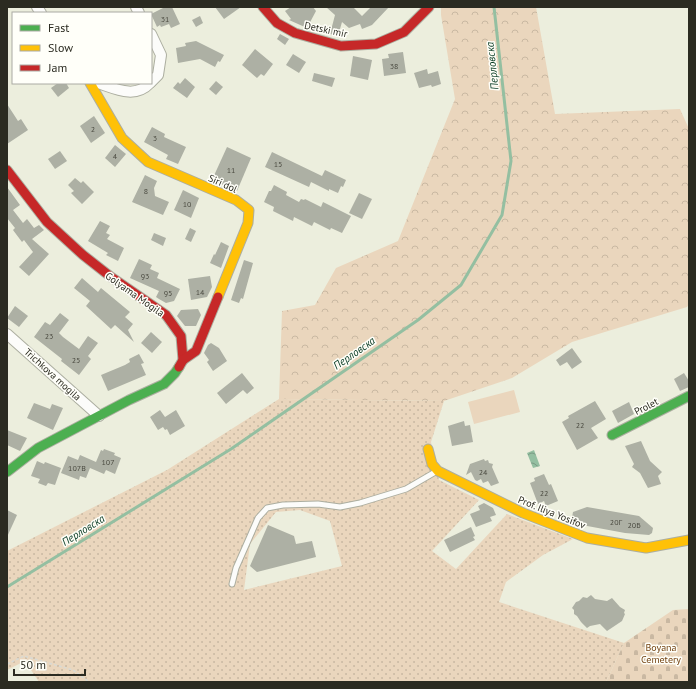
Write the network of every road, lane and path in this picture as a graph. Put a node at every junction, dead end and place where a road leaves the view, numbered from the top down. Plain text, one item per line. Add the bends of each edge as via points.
1 (263, 7) edge
2 (429, 7) edge
3 (152, 36) edge
4 (152, 82) edge
5 (91, 84) edge
6 (101, 84) edge
7 (150, 84) edge
8 (7, 170) edge
9 (7, 334) edge
10 (7, 343) edge
11 (22, 346) junction
12 (183, 360) junction
13 (689, 396) edge
14 (99, 416) junction
15 (612, 435) dead end
16 (428, 449) dead end
17 (9, 466) edge
18 (438, 471) junction
19 (689, 540) edge
20 (232, 584) dead end
21 (7, 664) edge
22 (89, 682) edge

1 - 2 street, Detski mir via 277,23 295,33 341,46 376,44 404,32
3 - 4 street via 161,55 158,75
5 - 12 street, Siri dol via 122,138 148,162 236,200 249,210 248,223 196,351
6 - 7 street via 128,93 146,88
8 - 12 street, Golyama Mogila via 47,222 83,255 166,315 180,336
9 - 11 street, Trichkova mogila
10 - 11 street
11 - 14 street, Trichkova mogila
12 - 14 street via 164,384
13 - 15 street, Prolet
14 - 17 street
16 - 18 street via 432,464
18 - 19 street, Prof. Iliya Yosifov via 522,513 587,538 646,548
18 - 20 lane via 406,489 360,503 340,507 318,504 267,508 258,518 236,568
21 - 22 path via 24,656 73,670

